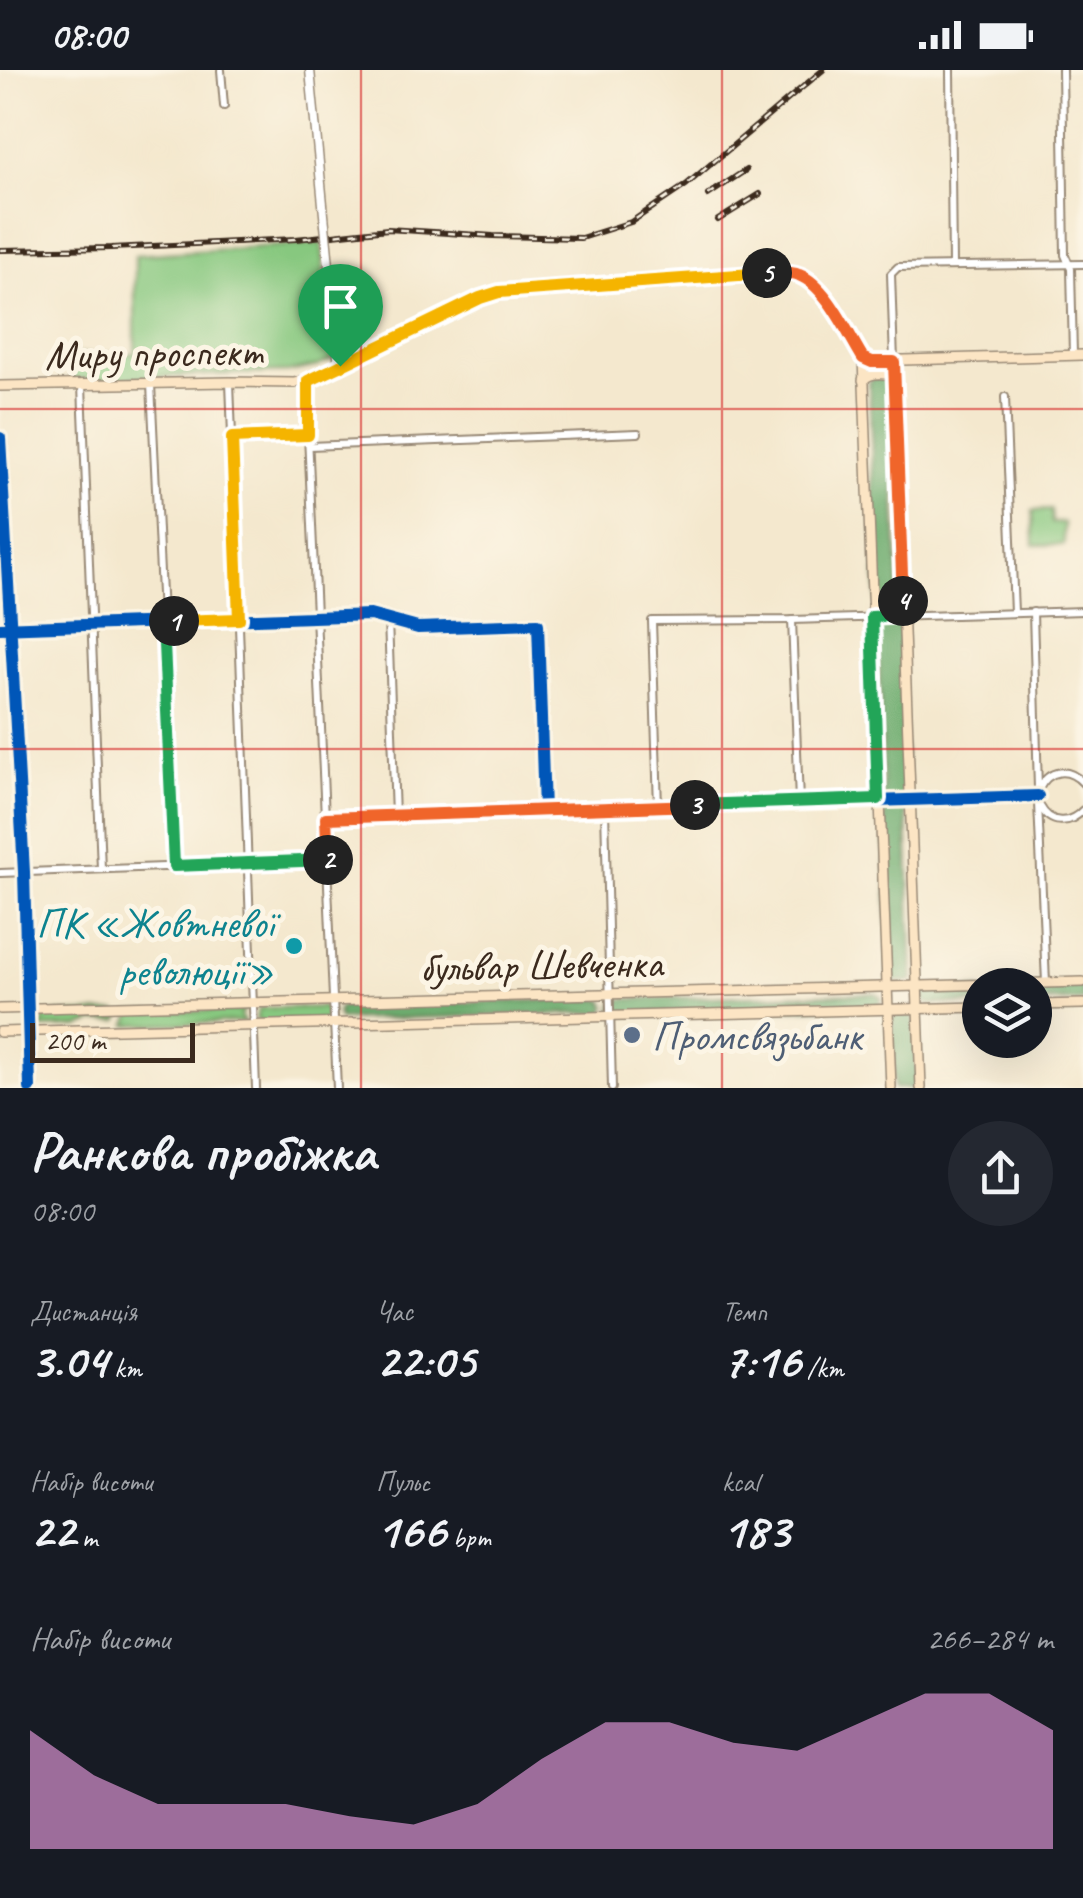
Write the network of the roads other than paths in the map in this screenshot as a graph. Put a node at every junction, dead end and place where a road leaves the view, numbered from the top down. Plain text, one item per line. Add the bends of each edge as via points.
1 (221, 70) edge
2 (310, 70) edge
3 (950, 70) edge
4 (1062, 70) edge
5 (224, 106) dead end
6 (1068, 264) junction
7 (1083, 264) edge
8 (952, 266) junction
9 (1078, 355) edge
10 (863, 358) junction
11 (894, 362) junction
12 (340, 366) junction
13 (895, 379) junction
14 (863, 380) junction
15 (308, 381) junction
16 (230, 382) junction
17 (152, 384) junction
18 (82, 385) junction
19 (0, 386) edge
20 (1005, 397) dead end
21 (638, 433) dead end
22 (308, 435) junction
23 (0, 438) edge
24 (232, 438) junction
25 (309, 446) junction
26 (1083, 610) edge
27 (1014, 612) junction
28 (1033, 612) junction
29 (903, 615) junction
30 (316, 616) junction
31 (872, 617) junction
32 (239, 619) junction
33 (388, 619) junction
34 (792, 620) junction
35 (163, 622) junction
36 (90, 624) junction
37 (11, 627) junction
38 (0, 628) edge
39 (1083, 783) edge
40 (1038, 796) junction
41 (910, 798) junction
42 (878, 799) junction
43 (798, 802) junction
44 (658, 807) junction
45 (605, 808) junction
46 (544, 810) junction
47 (1083, 810) edge
48 (395, 816) junction
49 (326, 818) junction
50 (328, 861) junction
51 (248, 864) junction
52 (174, 866) junction
53 (101, 869) junction
54 (24, 872) junction
55 (0, 873) edge
56 (1045, 968) edge
57 (1083, 982) edge
58 (1052, 983) edge
59 (962, 985) edge
60 (917, 986) junction
61 (886, 987) junction
62 (610, 995) junction
63 (334, 1002) junction
64 (254, 1003) junction
65 (1083, 1004) edge
66 (1052, 1005) edge
67 (117, 1006) junction
68 (962, 1007) edge
69 (27, 1008) junction
70 (918, 1008) junction
71 (887, 1009) junction
72 (0, 1010) edge
73 (610, 1017) junction
74 (334, 1024) junction
75 (254, 1026) junction
76 (91, 1029) junction
77 (28, 1031) junction
78 (0, 1032) edge
79 (30, 1088) edge
80 (256, 1088) edge
81 (337, 1088) edge
82 (612, 1088) edge
83 (891, 1088) edge
84 (921, 1088) edge

1 - 5 street
2 - 12 street, bridge
3 - 8 street
4 - 6 street
6 - 7 street
6 - 8 street
6 - 9 street
8 - 11 street via 898,267 891,274
9 - 11 main road
10 - 11 main road
10 - 12 main road, Миру проспект via 813,284 780,272 499,292
10 - 14 main road
11 - 13 main road
12 - 15 main road, Миру проспект
13 - 14 main road via 874,374
13 - 29 main road
14 - 31 main road
15 - 16 main road, Миру проспект
15 - 22 street
16 - 17 main road, Миру проспект
16 - 24 street
17 - 18 main road, Миру проспект
17 - 35 street
18 - 19 main road, Миру проспект
18 - 36 street
20 - 27 street
21 - 25 street
22 - 24 street
22 - 25 street
23 - 37 street
24 - 32 street
25 - 30 street
26 - 28 street
27 - 28 street
27 - 29 street
28 - 40 street
29 - 31 street
29 - 41 main road
30 - 32 street
30 - 33 street
30 - 49 street
31 - 34 street
31 - 42 main road
32 - 35 street
32 - 51 street
33 - 46 street via 418,628 538,624
33 - 48 street
34 - 43 street
34 - 44 street via 652,620
35 - 36 street
35 - 52 street
36 - 37 street
36 - 53 street
37 - 38 street
37 - 54 street
39 - 40 street via 1056,772
40 - 41 street
40 - 47 street via 1043,812 1056,820
40 - 56 street
41 - 42 street
41 - 60 main road
42 - 43 street
42 - 61 main road
43 - 44 street
44 - 45 street
45 - 46 street
45 - 62 street
46 - 48 street
48 - 49 street
49 - 50 street
50 - 51 street
50 - 63 street
51 - 52 street
51 - 64 street
52 - 53 street
53 - 54 street
54 - 55 street
54 - 69 street
57 - 58 main road, бульвар Шевченка
59 - 60 main road, бульвар Шевченка
60 - 61 main road, бульвар Шевченка
60 - 70 main road
61 - 62 main road, бульвар Шевченка
61 - 71 main road
62 - 63 main road, бульвар Шевченка
62 - 73 street
63 - 64 main road, бульвар Шевченка
63 - 74 street
64 - 67 main road, бульвар Шевченка
64 - 75 street
65 - 66 main road
67 - 69 main road, бульвар Шевченка
67 - 76 main road via 125,1017 121,1025
68 - 70 main road, бульвар Шевченка
69 - 72 main road, бульвар Шевченка
69 - 77 street
70 - 71 main road, бульвар Шевченка
70 - 84 main road
71 - 73 main road, бульвар Шевченка
71 - 83 main road
73 - 74 main road, бульвар Шевченка
73 - 82 street
74 - 75 main road, бульвар Шевченка
74 - 81 street
75 - 76 main road, бульвар Шевченка
75 - 80 street
76 - 77 main road, бульвар Шевченка
77 - 78 main road, бульвар Шевченка
77 - 79 street

